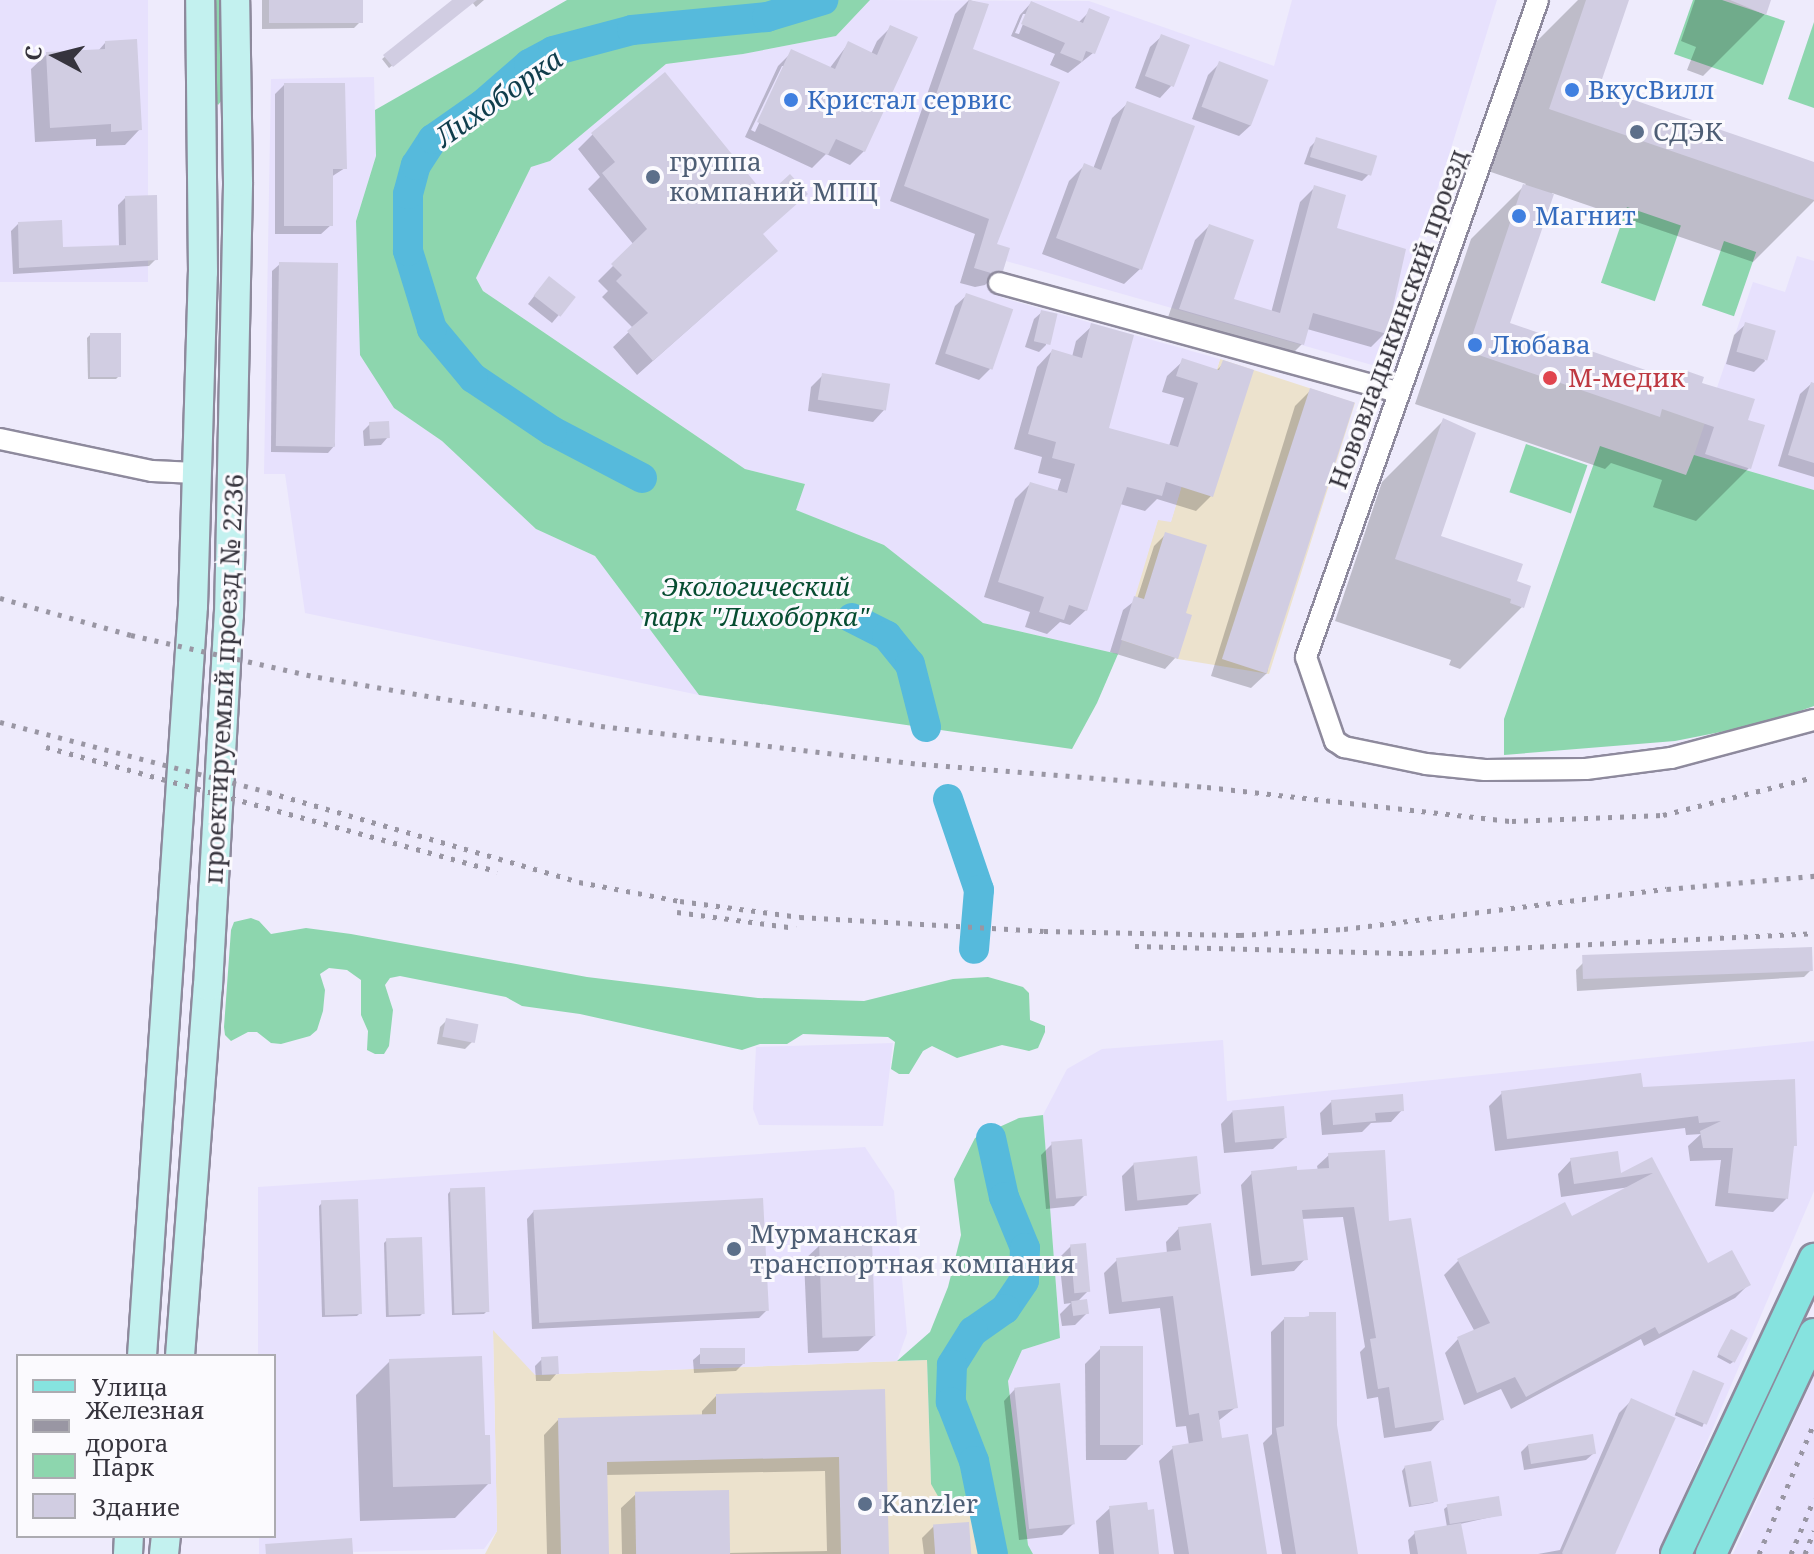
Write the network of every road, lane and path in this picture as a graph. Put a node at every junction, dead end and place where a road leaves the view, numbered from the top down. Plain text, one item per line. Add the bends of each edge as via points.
1 (200, 0) edge
2 (235, 0) edge
3 (1538, 0) edge
4 (999, 283) dead end
5 (1397, 392) junction
6 (0, 439) edge
7 (196, 473) junction
8 (1814, 720) edge
9 (1814, 1259) edge
10 (1814, 1334) edge
11 (142, 1354) edge
12 (180, 1354) edge
13 (1676, 1554) edge
14 (1711, 1554) edge

1 - 7 main road, проектируемый проезд № 2236 via 203,272
2 - 12 main road, проектируемый проезд № 2236 via 238,182 229,615
3 - 5 street, Нововладыкинский проезд
4 - 5 street
5 - 8 street, Нововладыкинский проезд via 1306,657 1335,741 1426,764 1485,770 1586,769 1671,758
6 - 7 street, проектируемый проезд № 2236 via 152,471
7 - 11 main road, проектируемый проезд № 2236 via 193,606
9 - 13 main road
10 - 14 main road

